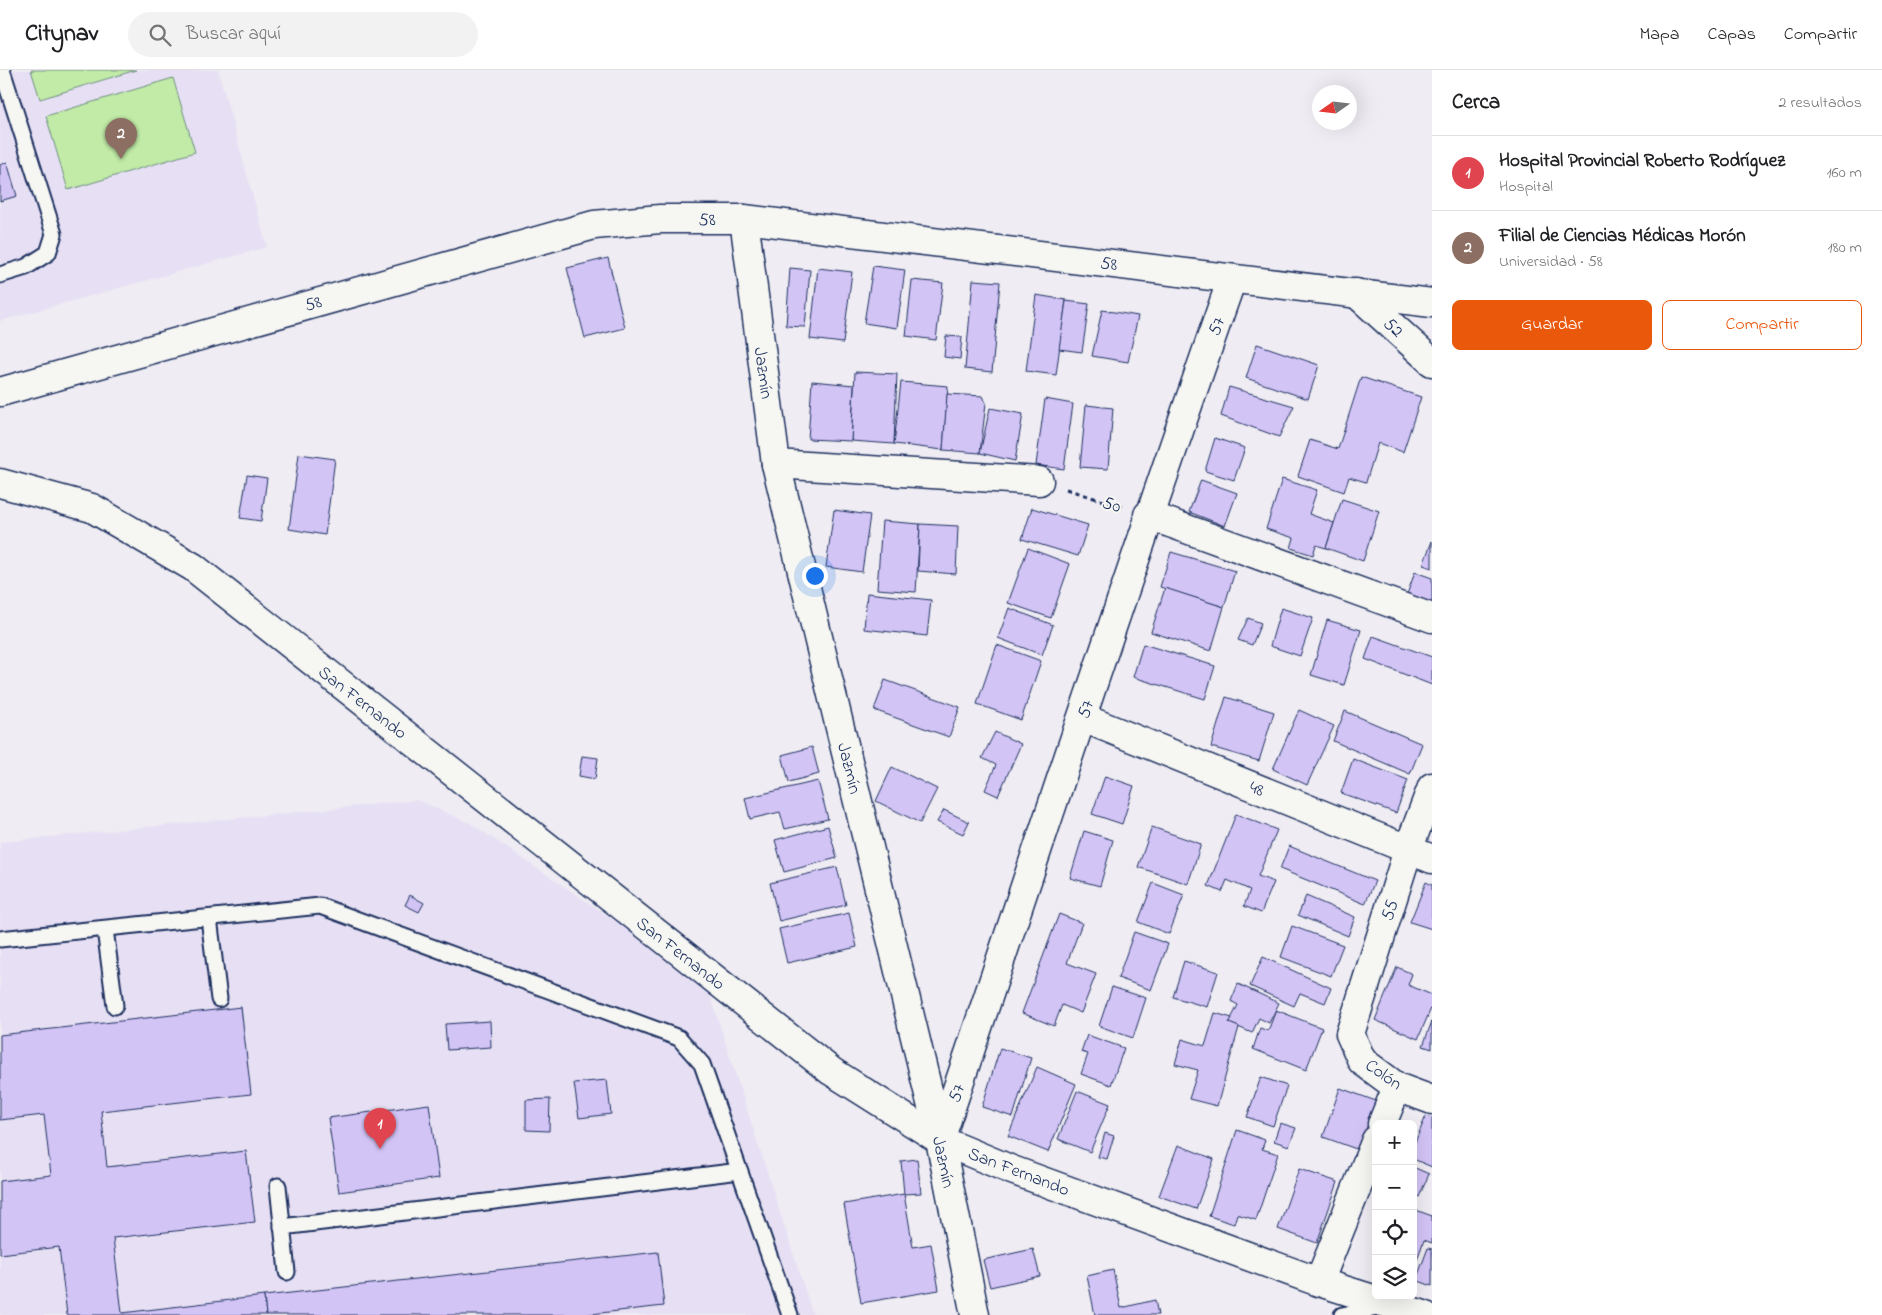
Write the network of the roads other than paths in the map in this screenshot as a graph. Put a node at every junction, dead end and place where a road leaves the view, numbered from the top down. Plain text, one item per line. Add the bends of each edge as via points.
1 (2, 70) edge
2 (744, 218) junction
3 (0, 275) edge
4 (1232, 279) junction
5 (1356, 292) junction
6 (1432, 302) edge
7 (1432, 362) edge
8 (0, 392) edge
9 (776, 464) junction
10 (1039, 481) road end
11 (0, 483) edge
12 (1148, 515) junction
13 (1432, 618) edge
14 (1083, 718) junction
15 (1432, 787) edge
16 (1420, 854) edge
17 (209, 918) junction
18 (105, 928) junction
19 (0, 939) edge
20 (219, 999) dead end
21 (115, 1006) dead end
22 (1350, 1034) joint
23 (1397, 1087) junction
24 (1432, 1100) edge
25 (1384, 1120) edge
26 (940, 1140) junction
27 (1372, 1150) edge
28 (740, 1171) junction
29 (278, 1186) dead end
30 (282, 1227) junction
31 (287, 1272) dead end
32 (1319, 1282) junction
33 (1393, 1310) edge
34 (790, 1315) edge
35 (975, 1315) edge
36 (1342, 1315) edge
37 (1424, 1315) edge

1 - 3 lane via 54,234 48,253 26,267
2 - 4 street, 58
2 - 8 street, 58 via 660,219 594,225
2 - 9 street, Jazmín
4 - 5 street, 58
4 - 12 street, 57
5 - 6 street, 58
5 - 7 street, 52
9 - 10 street
9 - 26 street, Jazmín
11 - 26 street, San Fernando via 92,508 193,568 831,1071
12 - 13 street
12 - 14 street, 57
14 - 16 street, 48
14 - 26 street, 57
15 - 16 street, 55
16 - 22 street, 55
17 - 18 lane
17 - 20 lane
17 - 28 lane via 320,906 679,1038 702,1064
18 - 19 lane
18 - 21 lane
22 - 23 street, Colón via 1362,1061
23 - 24 street, Colón
23 - 25 street
26 - 32 street, San Fernando via 1012,1170
26 - 35 street, Jazmín
27 - 32 street
28 - 30 lane
28 - 34 lane
29 - 30 lane
30 - 31 lane
32 - 33 street, San Fernando
33 - 36 lane
33 - 37 street, San Fernando

